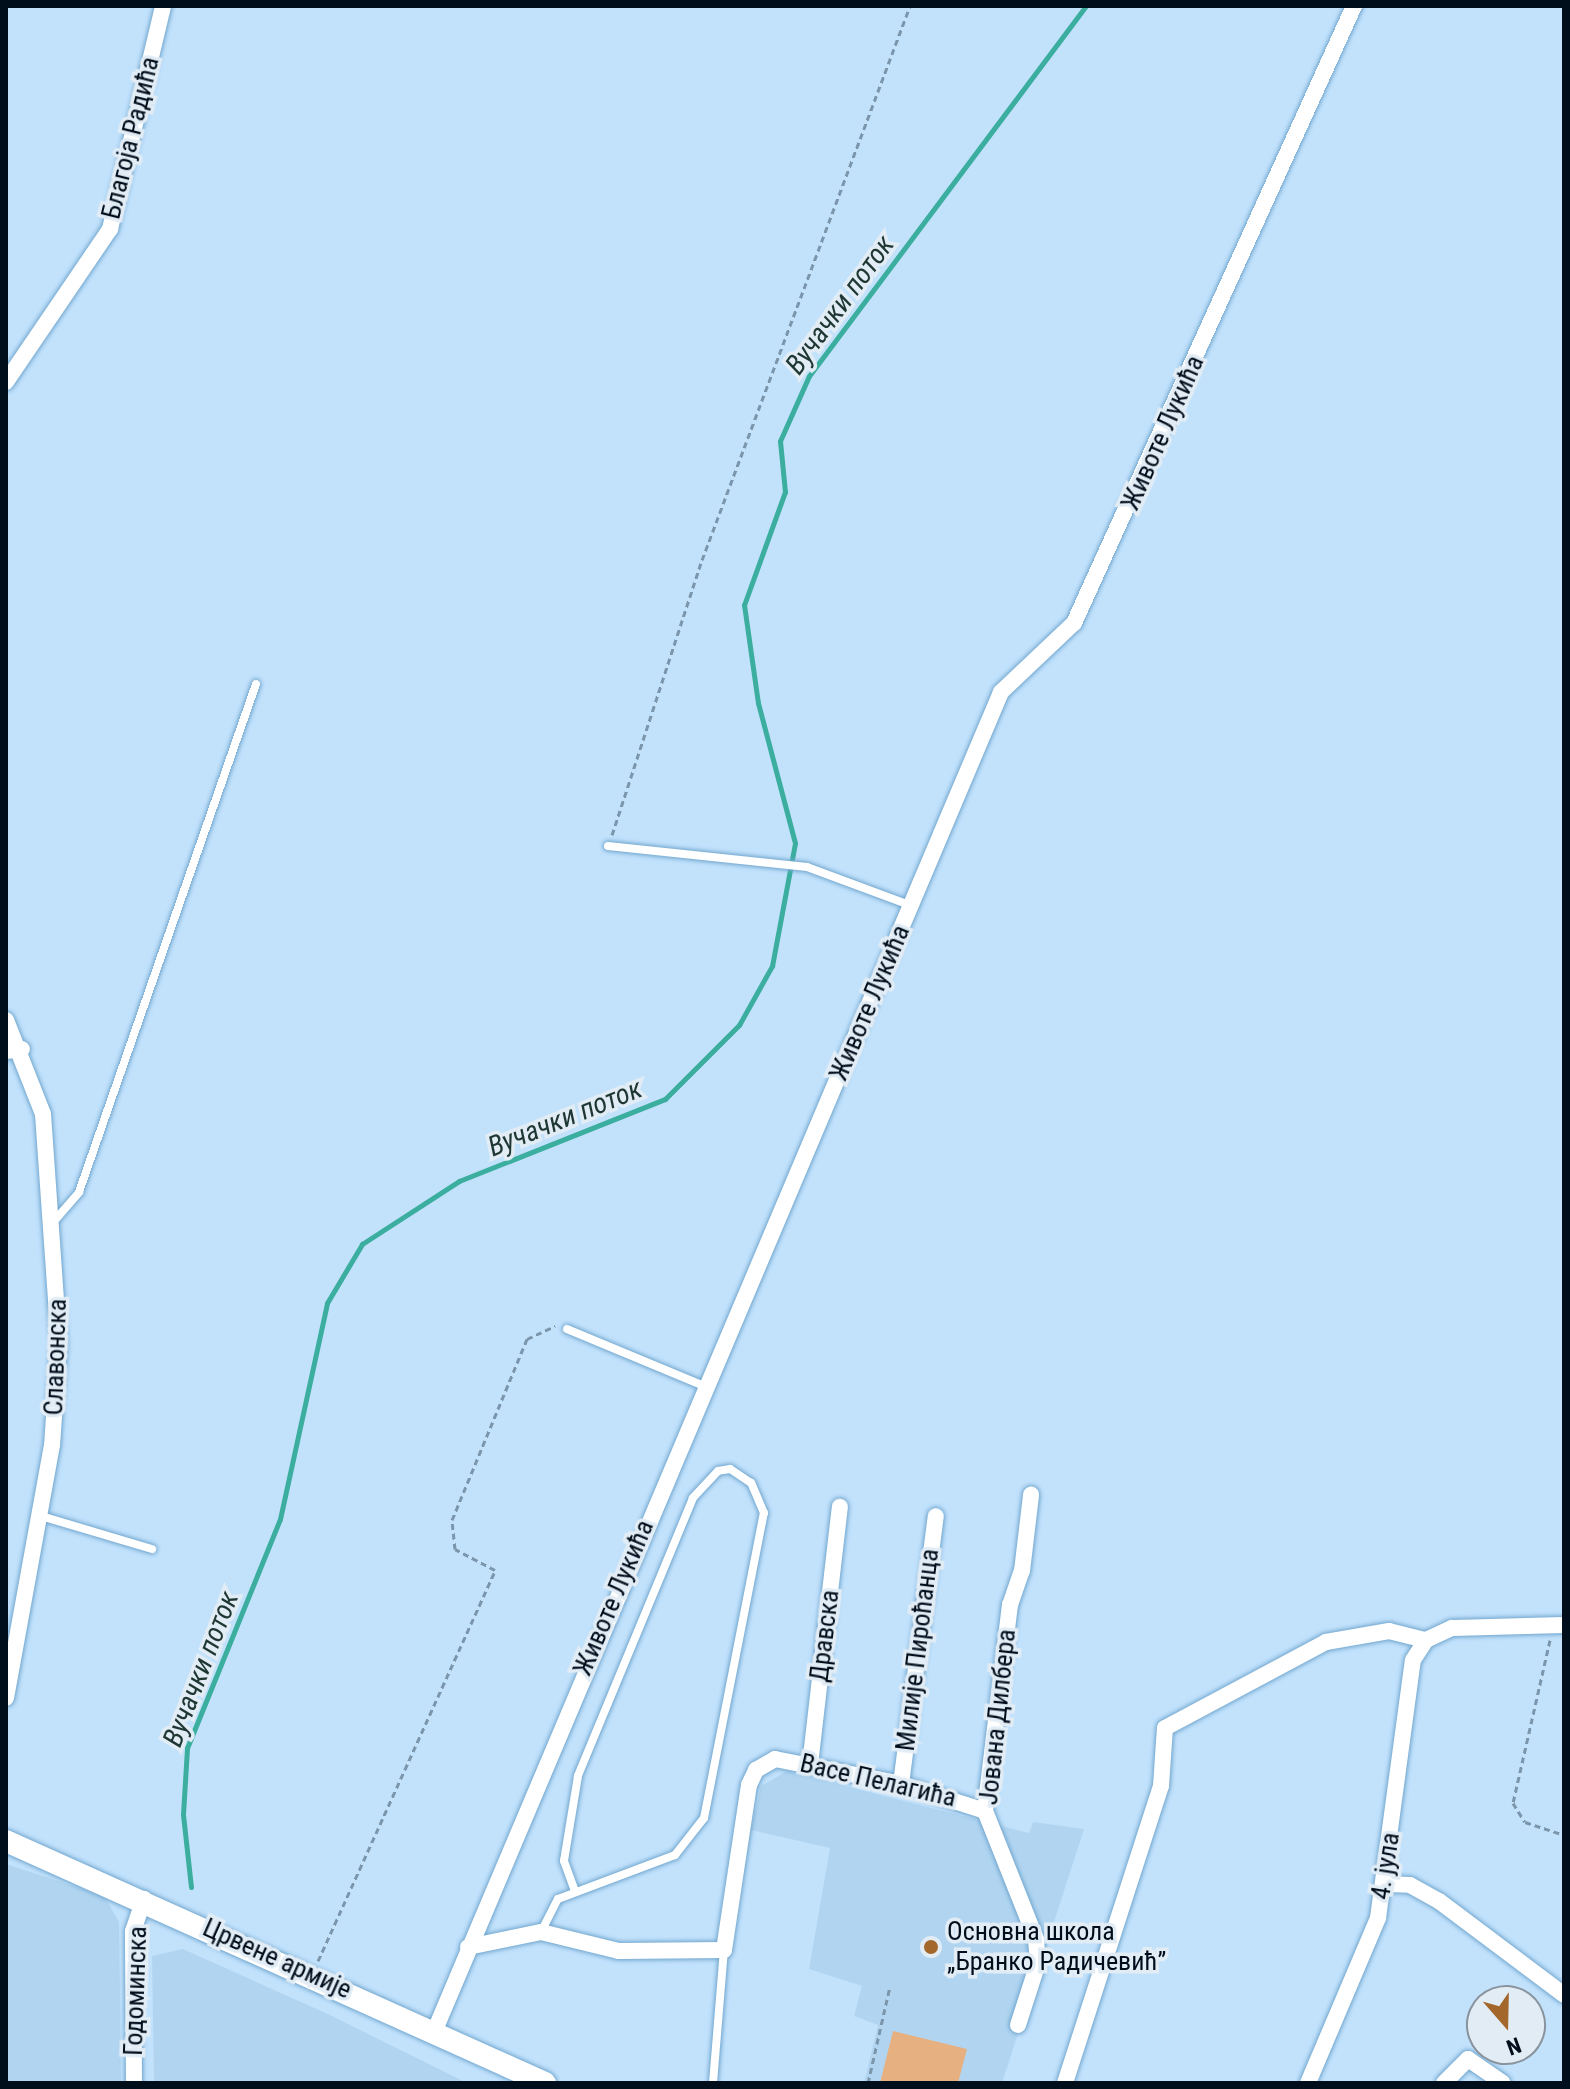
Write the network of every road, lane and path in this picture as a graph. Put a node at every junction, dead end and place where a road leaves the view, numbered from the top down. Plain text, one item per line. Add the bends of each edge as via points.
1 (163, 6) edge
2 (910, 6) edge
3 (1354, 6) edge
4 (6, 382) edge
5 (256, 684) dead end
6 (608, 846) joint
7 (911, 905) junction
8 (6, 1020) edge
9 (14, 1050) edge
10 (55, 1220) junction
11 (567, 1329) joint
12 (706, 1387) junction
13 (1031, 1495) dead end
14 (840, 1507) dead end
15 (41, 1516) junction
16 (936, 1516) dead end
17 (152, 1549) dead end
18 (1559, 1625) edge
19 (1426, 1640) junction
20 (6, 1698) edge
21 (810, 1765) junction
22 (901, 1784) junction
23 (985, 1811) junction
24 (1564, 1835) edge
25 (6, 1841) edge
26 (1385, 1884) junction
27 (574, 1889) junction
28 (144, 1899) junction
29 (541, 1932) junction
30 (468, 1947) junction
31 (724, 1950) junction
32 (312, 1975) junction
33 (890, 1986) dead end
34 (1564, 1995) edge
35 (1018, 2025) dead end
36 (435, 2030) junction
37 (134, 2083) edge
38 (545, 2083) edge
39 (713, 2083) edge
40 (868, 2083) edge
41 (1065, 2083) edge
42 (1308, 2083) edge
43 (1444, 2083) edge
44 (1503, 2083) edge

1 - 4 street, Благоја Радића via 110,229
2 - 6 path via 702,560
3 - 7 street, Животе Лукића via 1081,609 1001,692
5 - 10 lane via 79,1192
6 - 7 lane via 803,866
7 - 12 street, Животе Лукића
8 - 9 street, Славонска
9 - 10 street, Славонска via 43,1114
10 - 15 street, Славонска via 57,1396
11 - 12 lane
11 - 32 path via 553,1326 527,1339 452,1520 455,1549 495,1570
12 - 30 street, Животе Лукића
13 - 23 street, Јована Дилбера via 1022,1571 1010,1605
14 - 21 street, Дравска
15 - 17 lane
15 - 20 street, Славонска
16 - 22 street, Милије Пироћанца
18 - 19 street via 1466,1627
18 - 24 path via 1513,1803 1525,1822
19 - 26 street, 4. јула via 1408,1678
19 - 41 street via 1389,1631 1326,1642 1165,1728 1161,1786
21 - 22 street, Васе Пелагића
21 - 31 street, Васе Пелагића via 775,1759 753,1775
22 - 23 street, Васе Пелагића
23 - 35 street, Јована Дилбера via 1036,1939 1038,1963
25 - 28 main road, Црвене армије
26 - 34 street via 1410,1885 1439,1901
26 - 42 street, 4. јула via 1368,1945
27 - 27 lane via 675,1855 704,1818 764,1513 751,1483 730,1469 718,1471 693,1498 578,1776 564,1861
27 - 29 lane via 551,1907
28 - 32 main road, Црвене армије
28 - 37 street, Годоминска via 133,1931
29 - 30 street
29 - 31 street via 619,1951
30 - 36 street, Животе Лукића
31 - 39 lane
32 - 36 main road, Црвене армије
33 - 40 path
36 - 38 main road, Црвене армије
43 - 44 street via 1468,2059

